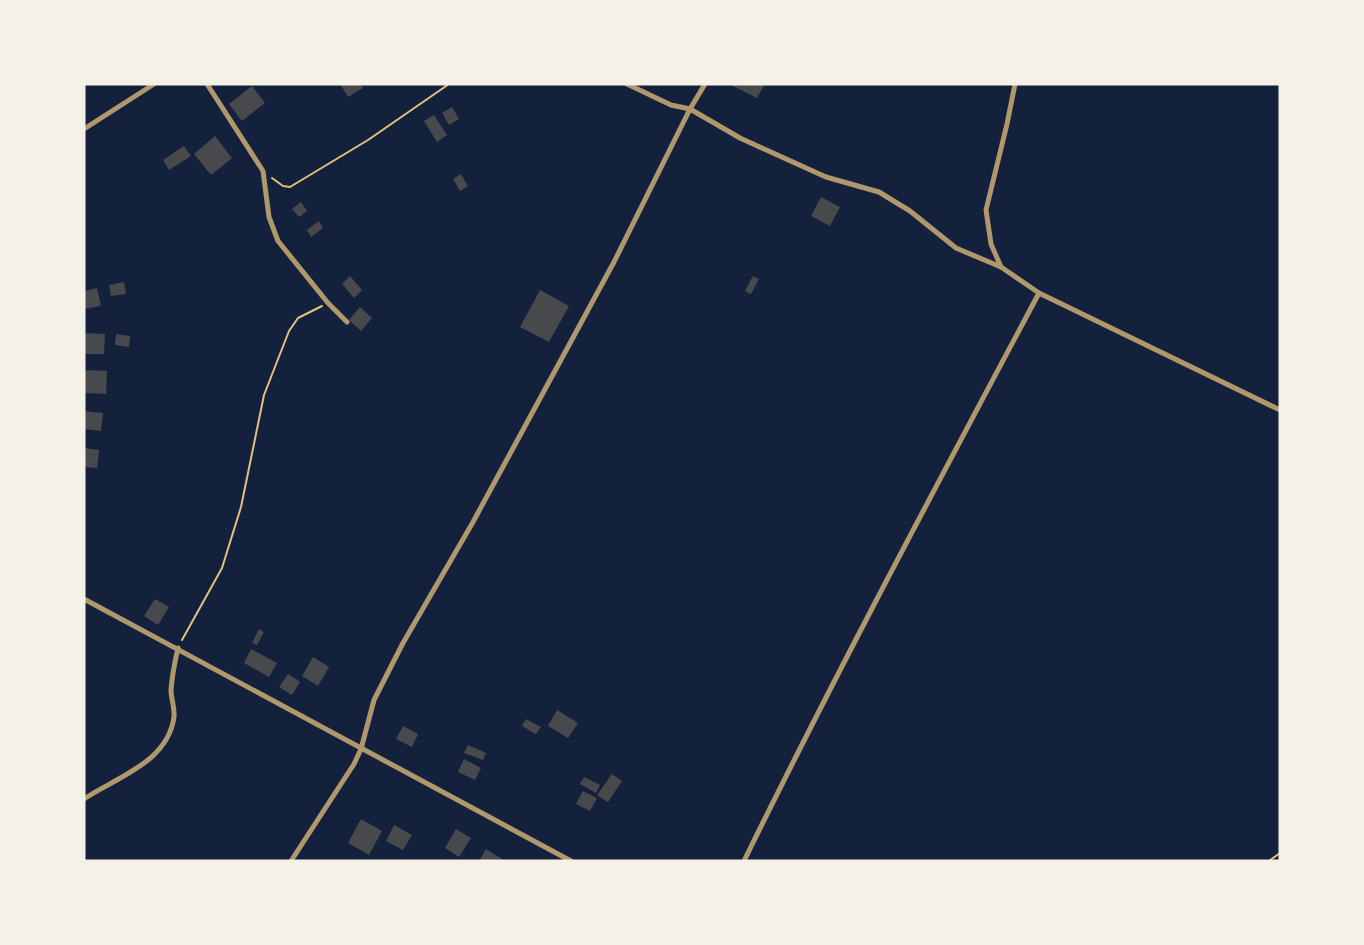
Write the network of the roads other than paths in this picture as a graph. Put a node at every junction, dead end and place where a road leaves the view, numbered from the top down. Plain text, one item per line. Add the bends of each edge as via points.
1 (154, 84) edge
2 (207, 84) edge
3 (627, 84) edge
4 (705, 84) edge
5 (1015, 84) edge
6 (690, 109) junction
7 (84, 129) edge
8 (1001, 267) junction
9 (1039, 293) junction
10 (347, 322) dead end
11 (1280, 410) edge
12 (84, 599) edge
13 (178, 648) junction
14 (361, 748) junction
15 (84, 799) edge
16 (291, 861) edge
17 (571, 861) edge
18 (744, 861) edge

1 - 7 street
2 - 10 street via 263,171 269,217 278,241
3 - 6 street via 671,105
4 - 6 street
5 - 8 street via 986,210 991,244
6 - 8 street via 740,138 826,177 879,192 956,248
6 - 14 street via 614,262 398,653 374,700
8 - 9 street
9 - 11 street
9 - 18 street via 885,581
12 - 13 street
13 - 14 street
13 - 15 street via 171,691 172,730 164,745 148,762
14 - 16 street
14 - 17 street

